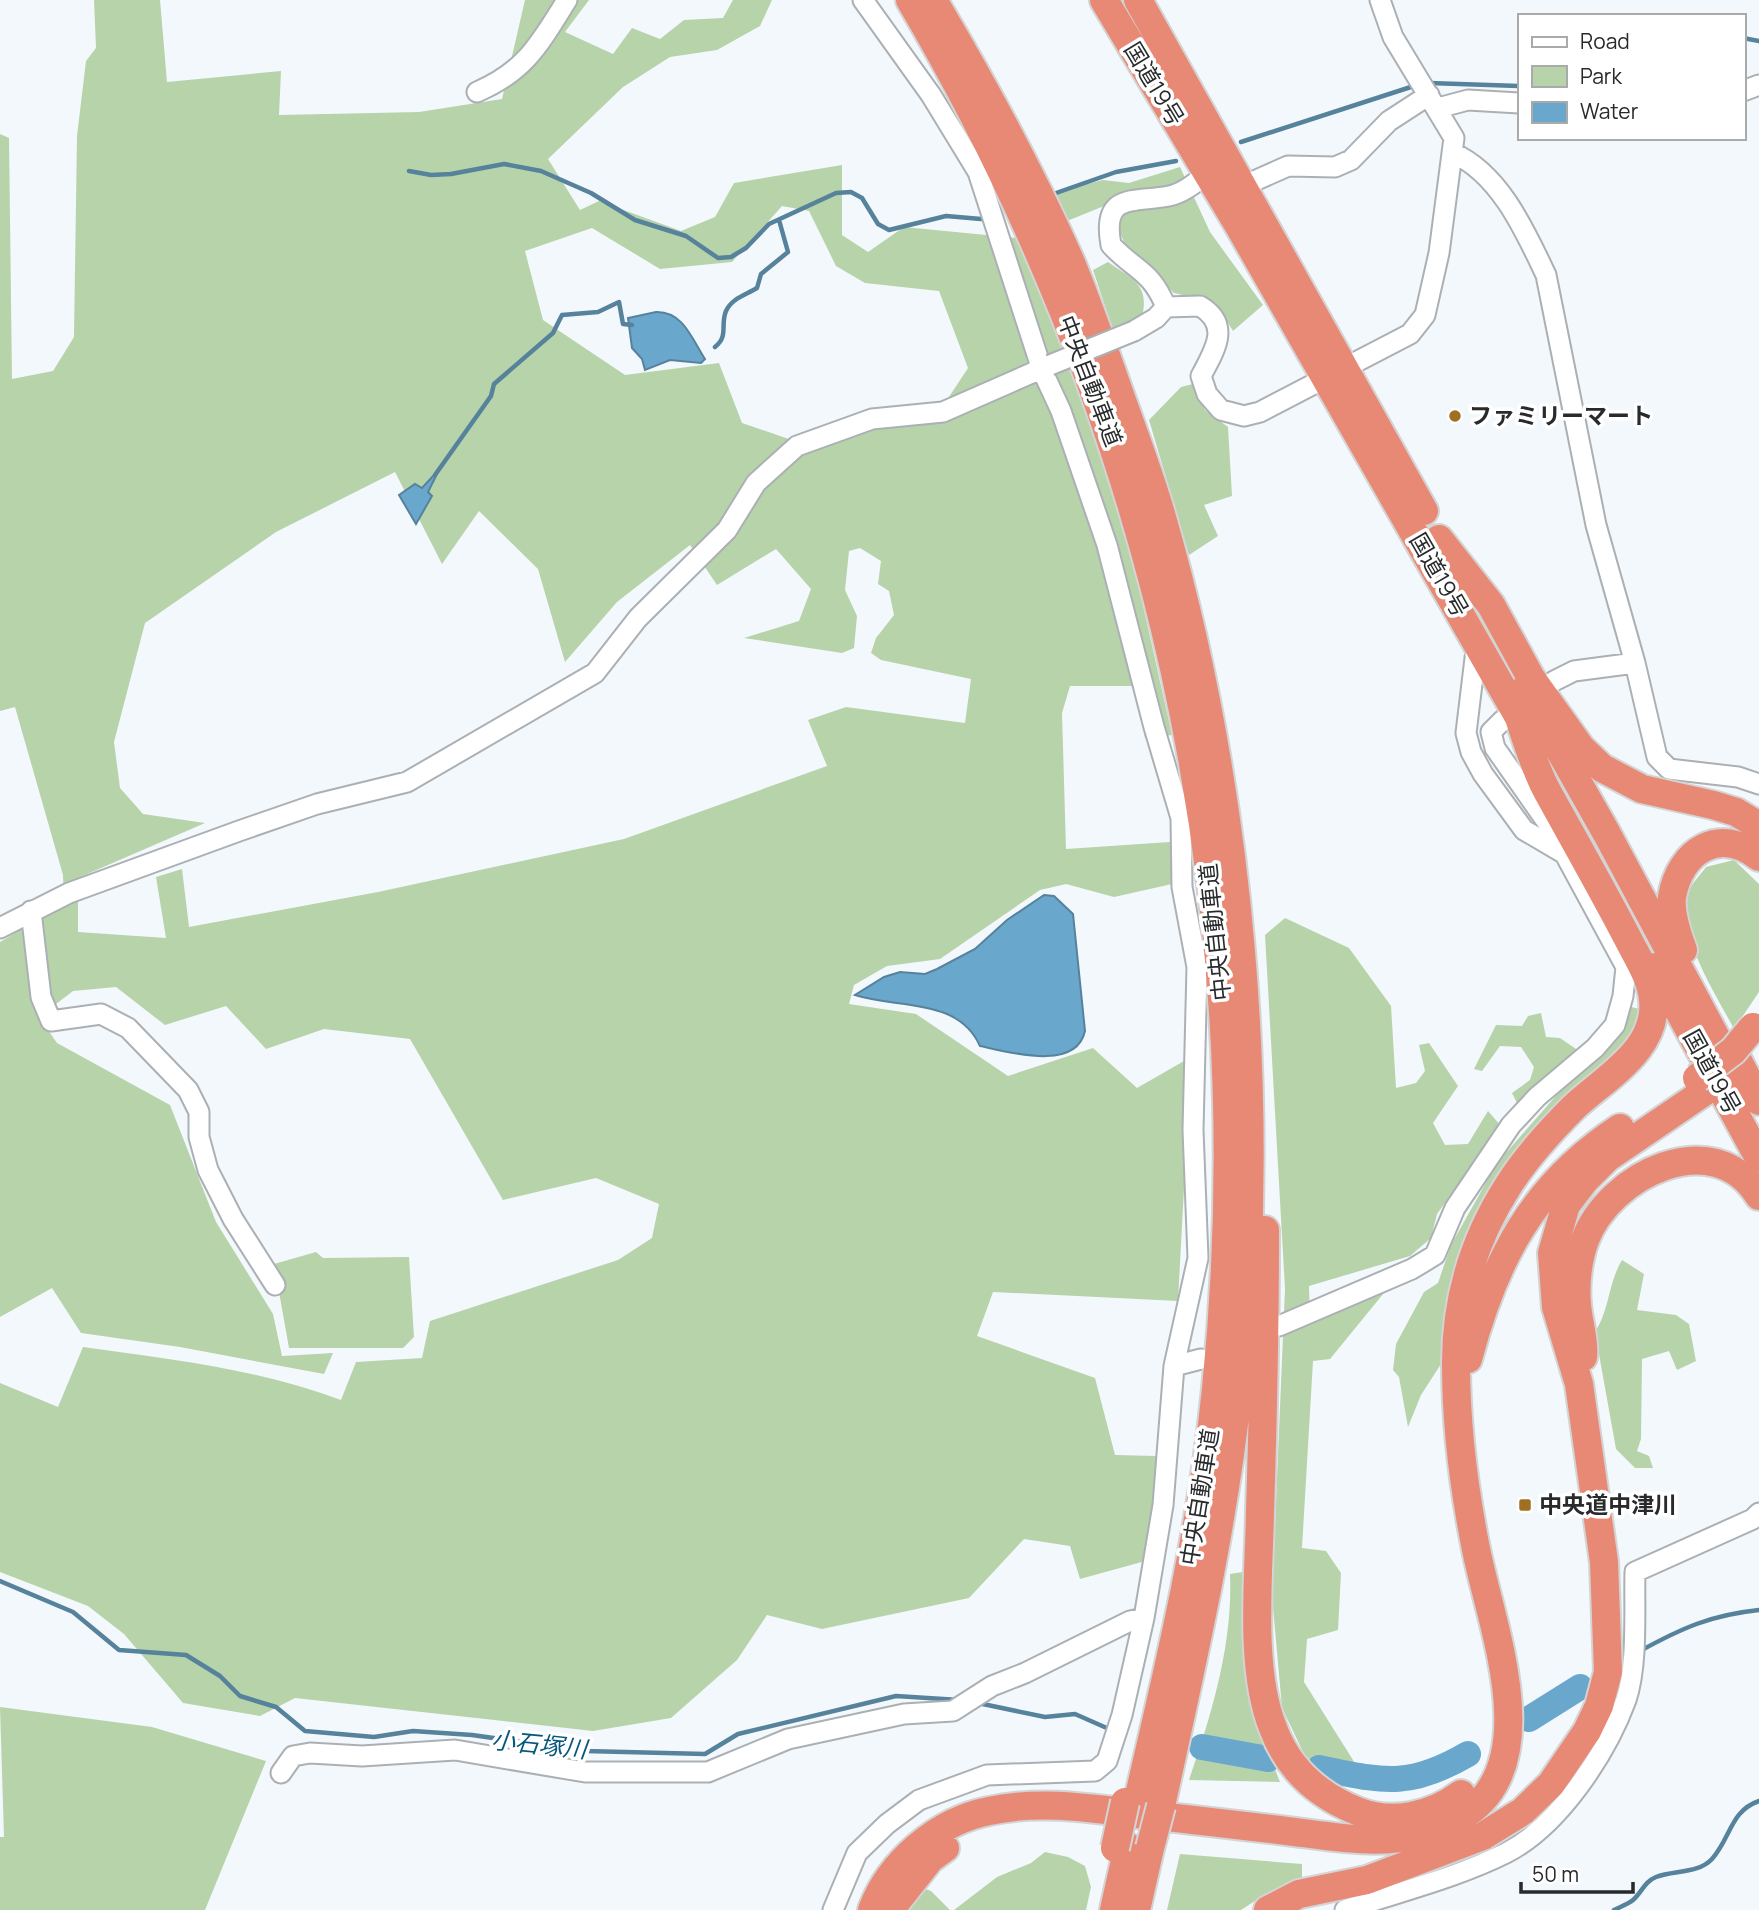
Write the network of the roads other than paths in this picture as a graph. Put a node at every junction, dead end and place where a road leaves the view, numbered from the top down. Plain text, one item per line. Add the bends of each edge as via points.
1 (567, 0) edge
2 (863, 0) edge
3 (910, 0) edge
4 (933, 0) edge
5 (1104, 0) edge
6 (1138, 0) edge
7 (1380, 0) edge
8 (477, 92) dead end
9 (1432, 99) junction
10 (1518, 103) edge
11 (1453, 153) junction
12 (1208, 173) junction
13 (1243, 186) junction
14 (1166, 307) junction
15 (1046, 368) junction
16 (1334, 373) junction
17 (1439, 539) junction
18 (1477, 642) junction
19 (1635, 663) junction
20 (1554, 681) dead end
21 (1510, 716) junction
22 (1759, 784) edge
23 (1759, 826) edge
24 (1566, 855) junction
25 (1759, 857) edge
26 (31, 911) junction
27 (0, 928) edge
28 (1246, 1016) junction
29 (1757, 1029) edge
30 (1701, 1085) junction
31 (1759, 1101) edge
32 (1759, 1119) edge
33 (1759, 1158) edge
34 (1759, 1196) edge
35 (275, 1285) dead end
36 (1279, 1326) dead end
37 (1201, 1359) dead end
38 (1174, 1366) junction
39 (1578, 1384) junction
40 (1458, 1406) junction
41 (1759, 1513) edge
42 (1144, 1618) junction
43 (1506, 1693) junction
44 (281, 1773) dead end
45 (1141, 1804) junction
46 (1452, 1847) junction
47 (1131, 1848) junction
48 (832, 1910) edge
49 (872, 1910) edge
50 (891, 1910) edge
51 (1101, 1910) edge
52 (1114, 1910) edge
53 (1136, 1910) edge
54 (1268, 1910) edge
55 (1345, 1910) edge

1 - 8 street via 529,57 505,80
2 - 15 street via 978,172
3 - 45 highway, 中央自動車道 via 968,101 1041,256 1121,465 1172,652 1203,820 1222,975 1229,1172 1216,1390 1196,1535
4 - 28 highway, 中央自動車道 via 1027,168 1069,259 1160,513 1191,631 1216,760
5 - 12 highway, 国道19号
6 - 13 highway, 国道19号
7 - 9 street via 1393,37
9 - 10 street
9 - 11 street via 1451,130
9 - 13 street via 1388,121 1351,160 1335,167 1288,166
11 - 16 street via 1425,315 1409,334
11 - 19 street via 1468,160 1501,194 1546,275 1596,525
12 - 14 street via 1177,194 1128,199 1114,210 1111,245 1145,271
12 - 16 highway, 国道19号
13 - 16 highway, 国道19号
14 - 15 street, bridge via 1134,331
14 - 16 street via 1200,306 1215,319 1219,341 1201,376 1207,394 1222,410 1244,416 1260,412
15 - 26 street via 943,412 872,419 797,446 756,483 727,530 638,618 595,673 407,782 291,813
15 - 38 street via 1107,545 1181,818 1182,887 1197,967 1193,1130 1198,1258
16 - 17 highway, 国道19号
16 - 18 highway, 国道19号
17 - 23 highway via 1491,605 1531,678 1581,748 1602,768 1642,789 1713,805
17 - 32 highway, 国道19号 via 1607,834
18 - 21 highway, 国道19号
18 - 24 street via 1466,733 1471,752 1524,830
19 - 20 street via 1574,671
19 - 22 street via 1662,765
21 - 24 street via 1491,732 1495,748
21 - 33 highway, 国道19号
21 - 40 highway via 1646,974 1653,997 1652,1020 1638,1049 1536,1147 1485,1226 1471,1261 1460,1314
24 - 36 street via 1626,967 1615,1025 1511,1125 1455,1208 1435,1255
25 - 31 highway via 1721,841 1704,846 1681,871 1672,898 1682,948
26 - 27 street
26 - 35 street via 41,997 51,1021 101,1014 128,1028 188,1090 199,1112 199,1137 208,1170
28 - 43 highway via 1264,1126 1265,1340 1257,1628 1272,1727 1291,1763 1309,1784 1335,1802 1368,1815 1425,1814 1447,1805 1485,1772 1497,1745
28 - 45 highway, 中央自動車道 via 1248,1213 1238,1387 1214,1550
29 - 30 highway, bridge
30 - 39 highway via 1607,1158 1566,1205 1554,1243 1552,1278
30 - 40 highway via 1588,1149 1535,1206 1513,1239 1485,1300
34 - 39 highway via 1750,1181 1722,1164 1689,1160 1654,1168 1601,1212 1585,1239 1578,1269 1577,1303 1584,1346
37 - 38 street
38 - 42 street via 1163,1505
39 - 46 highway via 1604,1562 1608,1672 1599,1706 1552,1784 1522,1811 1483,1836
40 - 43 highway via 1476,1549
41 - 55 street via 1635,1572 1632,1669 1626,1699 1593,1766 1559,1811 1507,1853
42 - 44 street via 953,1711 904,1714 788,1739 708,1772 585,1772 443,1750 362,1756 310,1753 293,1756
42 - 48 street via 1122,1715 1102,1768 987,1775 919,1800 857,1853
43 - 49 highway via 1508,1743 1492,1787 1473,1810 1435,1831 1400,1840 1343,1838 1055,1805 986,1811 928,1839 898,1864
45 - 47 highway, 中央自動車道
46 - 50 highway via 1395,1853 1338,1851 1063,1822 1019,1822 959,1839 930,1859
46 - 54 highway via 1367,1880 1299,1894
47 - 51 highway
47 - 52 highway, 中央自動車道
47 - 53 highway, 中央自動車道

